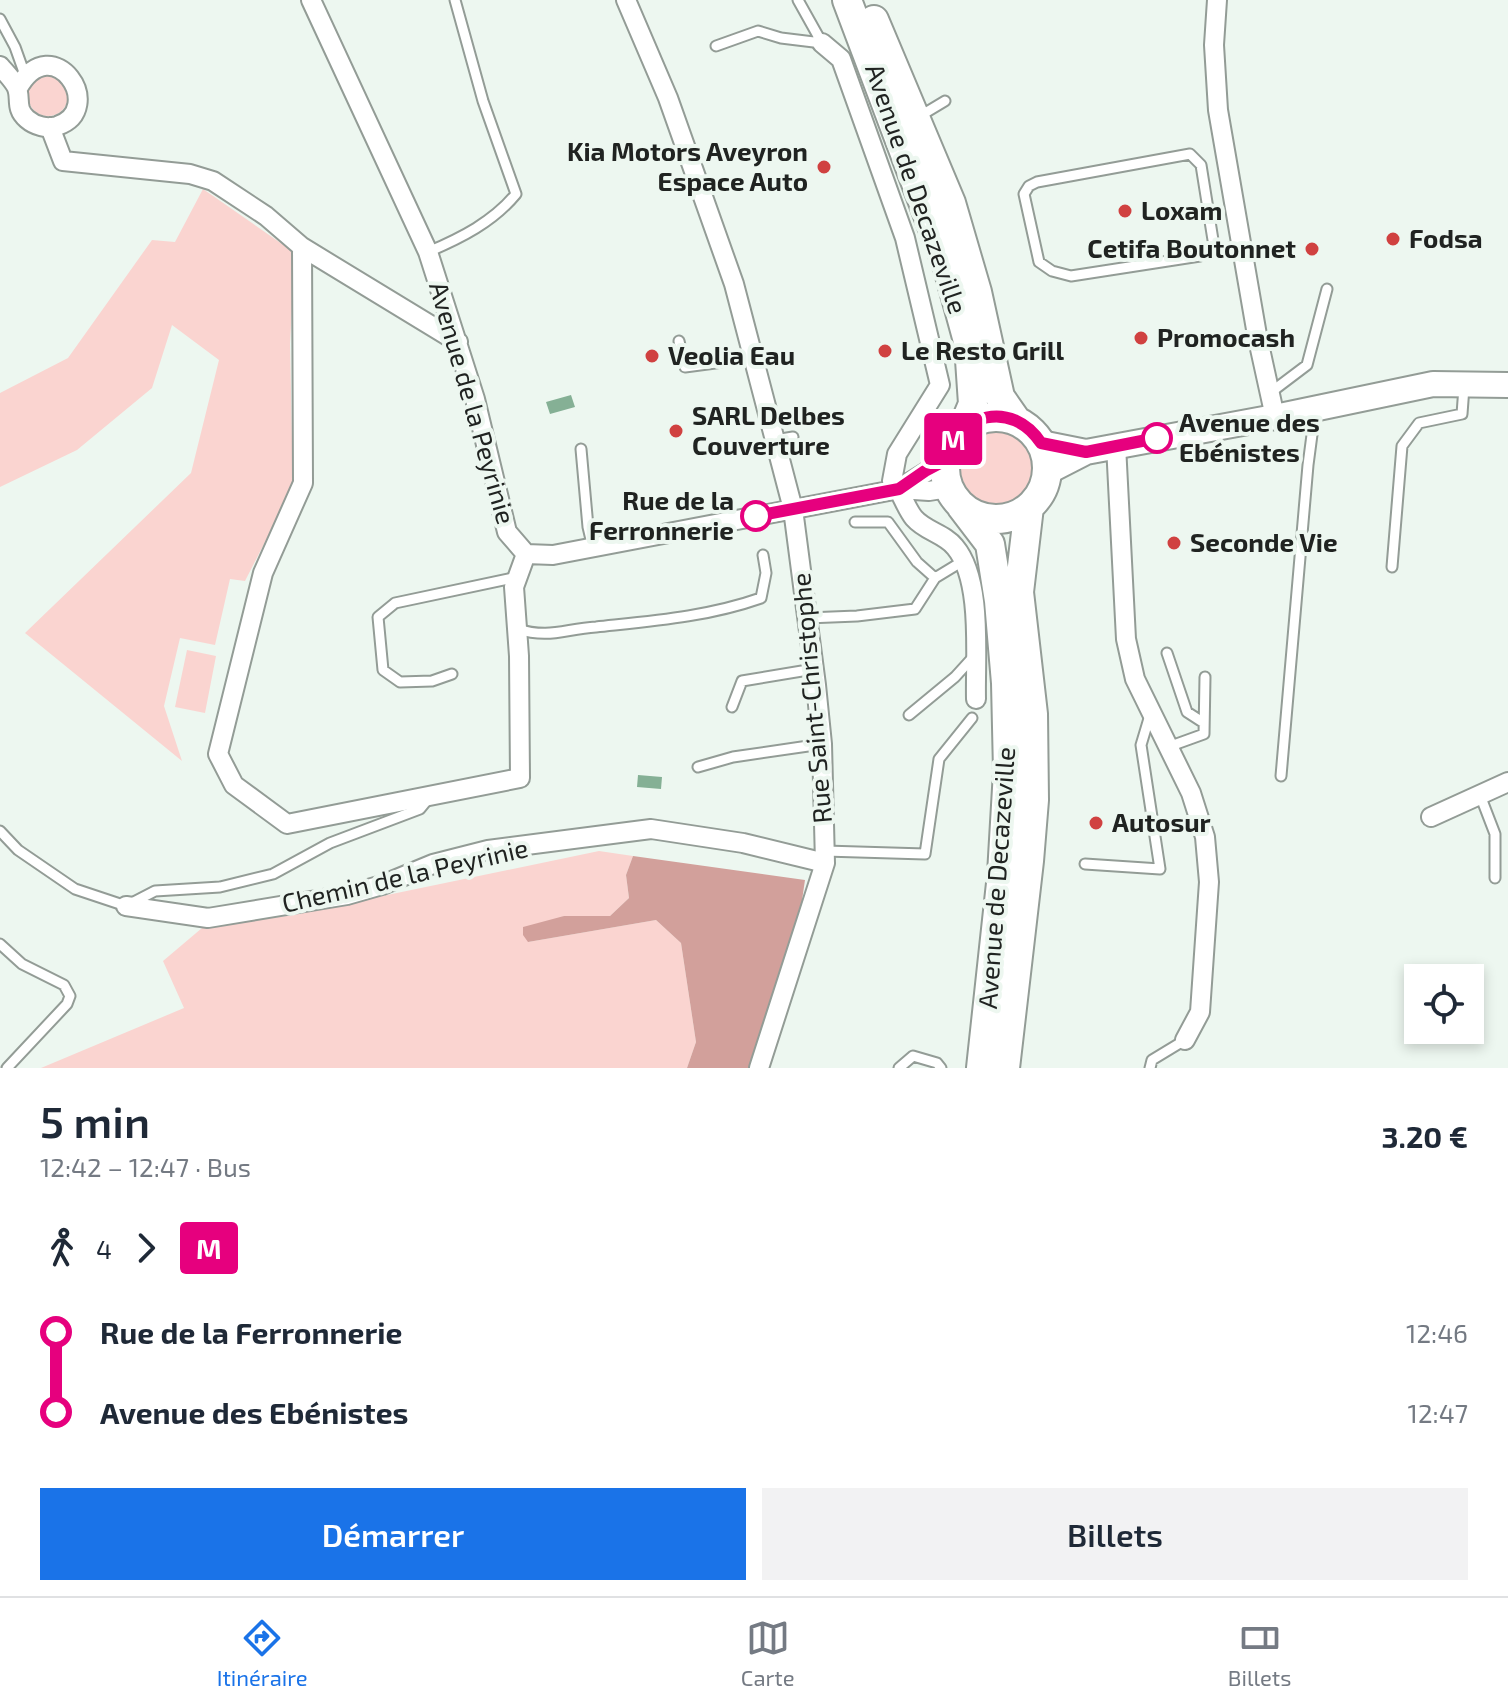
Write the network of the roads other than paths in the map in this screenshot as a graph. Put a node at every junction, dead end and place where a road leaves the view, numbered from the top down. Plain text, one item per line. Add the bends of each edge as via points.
1 (311, 0) edge
2 (455, 0) edge
3 (626, 0) edge
4 (798, 0) edge
5 (847, 0) edge
6 (865, 0) edge
7 (1217, 0) edge
8 (0, 19) edge
9 (822, 43) junction
10 (716, 46) dead end
11 (0, 66) edge
12 (21, 82) junction
13 (945, 101) dead end
14 (917, 117) junction
15 (50, 127) junction
16 (1241, 245) junction
17 (302, 247) junction
18 (1218, 251) junction
19 (428, 252) junction
20 (1327, 289) dead end
21 (679, 341) dead end
22 (458, 342) junction
23 (753, 358) junction
24 (1465, 384) junction
25 (1508, 385) edge
26 (1270, 393) junction
27 (1316, 409) junction
28 (1275, 417) junction
29 (1016, 420) junction
30 (963, 428) junction
31 (1041, 443) junction
32 (1116, 445) junction
33 (581, 449) dead end
34 (1086, 452) junction
35 (1047, 472) junction
36 (951, 485) junction
37 (899, 489) junction
38 (1029, 507) junction
39 (793, 509) junction
40 (855, 522) dead end
41 (593, 548) junction
42 (526, 554) junction
43 (763, 555) dead end
44 (963, 561) junction
45 (1392, 567) dead end
46 (518, 577) junction
47 (935, 578) junction
48 (807, 618) junction
49 (517, 629) junction
50 (1167, 653) dead end
51 (975, 655) junction
52 (814, 669) junction
53 (452, 674) dead end
54 (1205, 677) dead end
55 (732, 707) dead end
56 (974, 709) joint
57 (1151, 712) junction
58 (909, 715) dead end
59 (1204, 723) junction
60 (822, 744) junction
61 (1168, 747) junction
62 (698, 767) dead end
63 (1281, 776) dead end
64 (1508, 782) edge
65 (1480, 795) junction
66 (431, 796) junction
67 (1431, 817) dead end
68 (0, 831) edge
69 (825, 857) junction
70 (1085, 864) dead end
71 (1495, 878) dead end
72 (126, 906) junction
73 (0, 944) edge
74 (1185, 1040) joint
75 (7, 1068) edge
76 (759, 1068) edge
77 (899, 1068) edge
78 (941, 1068) edge
79 (981, 1068) edge
80 (1005, 1068) edge
81 (1150, 1068) edge

1 - 19 street, Avenue de la Peyrinie
2 - 19 lane via 516,194 501,213
3 - 23 street via 668,98 734,284
4 - 9 lane
5 - 30 main road, Avenue de Decazeville via 948,268 969,345 973,404
6 - 14 main road, Avenue de Decazeville
7 - 16 street via 1215,88
8 - 12 lane via 15,47
9 - 10 lane via 758,31
9 - 37 street via 841,59 905,238 940,385 897,454 892,481
11 - 12 street
12 - 15 street via 17,105 26,119
12 - 15 street via 51,66 74,82 75,109
13 - 14 lane
14 - 29 main road, Avenue de Decazeville via 977,292 1000,397
15 - 17 street via 63,161 213,181
16 - 18 lane
16 - 26 street
17 - 22 street
17 - 66 street, Avenue de la Peyrinie via 303,483 263,573 218,754 234,785 287,824
18 - 18 lane via 1071,276 1052,271 1039,262 1024,194 1037,182 1190,154 1201,165
19 - 22 street, Avenue de la Peyrinie
20 - 26 lane via 1307,365
21 - 23 lane via 685,367
22 - 42 street, Avenue de la Peyrinie via 507,532
23 - 39 street via 784,439
24 - 25 street
24 - 27 street via 1433,384
24 - 45 lane via 1462,414 1419,423 1402,446
26 - 28 street
27 - 28 street
27 - 63 lane
28 - 32 street
29 - 30 main road via 988,417
29 - 31 main road
30 - 36 main road via 950,443
31 - 34 street
31 - 35 main road
32 - 34 street
32 - 57 street via 1126,639 1135,679
33 - 41 lane
34 - 35 street
35 - 38 main road via 1042,491
36 - 37 street via 929,491
36 - 37 street via 925,471
36 - 38 main road via 977,516 1013,516
36 - 79 main road, Avenue de Decazeville via 990,544 1006,683 1002,874
37 - 39 street
37 - 44 street via 912,516 955,546
38 - 80 main road, Avenue de Decazeville via 1019,592 1033,714 1034,800
39 - 41 street
39 - 48 street, Rue Saint-Christophe
40 - 47 lane via 888,522
41 - 42 street
42 - 46 street, Avenue de la Peyrinie
43 - 49 lane via 761,598 737,607 539,636
44 - 47 lane
44 - 51 street via 970,574
46 - 49 street, Avenue de la Peyrinie
46 - 53 lane via 395,603 378,617 383,670 400,682
47 - 48 lane via 915,609
48 - 52 street, Rue Saint-Christophe
49 - 66 street, Avenue de la Peyrinie via 520,778
50 - 59 lane via 1187,712
51 - 56 street
51 - 58 lane
52 - 55 lane via 742,681
52 - 60 street, Rue Saint-Christophe
54 - 59 lane
56 - 69 lane via 939,759 925,854
57 - 61 street
57 - 70 lane via 1141,745 1160,869
59 - 61 lane via 1204,734
60 - 62 lane
60 - 69 street, Rue Saint-Christophe
61 - 74 street via 1205,837 1209,882 1200,1012
64 - 65 street
65 - 67 street
65 - 71 lane via 1495,834
66 - 72 lane, Chemin de la Peyrinie via 420,809 330,843 273,874 220,887 155,891
68 - 72 lane, Chemin de la Peyrinie via 18,850 75,889
69 - 72 street, Chemin de la Peyrinie via 651,829 488,850 347,895 208,918
69 - 76 street, Rue Saint-Christophe
73 - 75 lane via 22,964 64,985 70,996
74 - 81 lane via 1152,1060
77 - 78 lane via 913,1056

